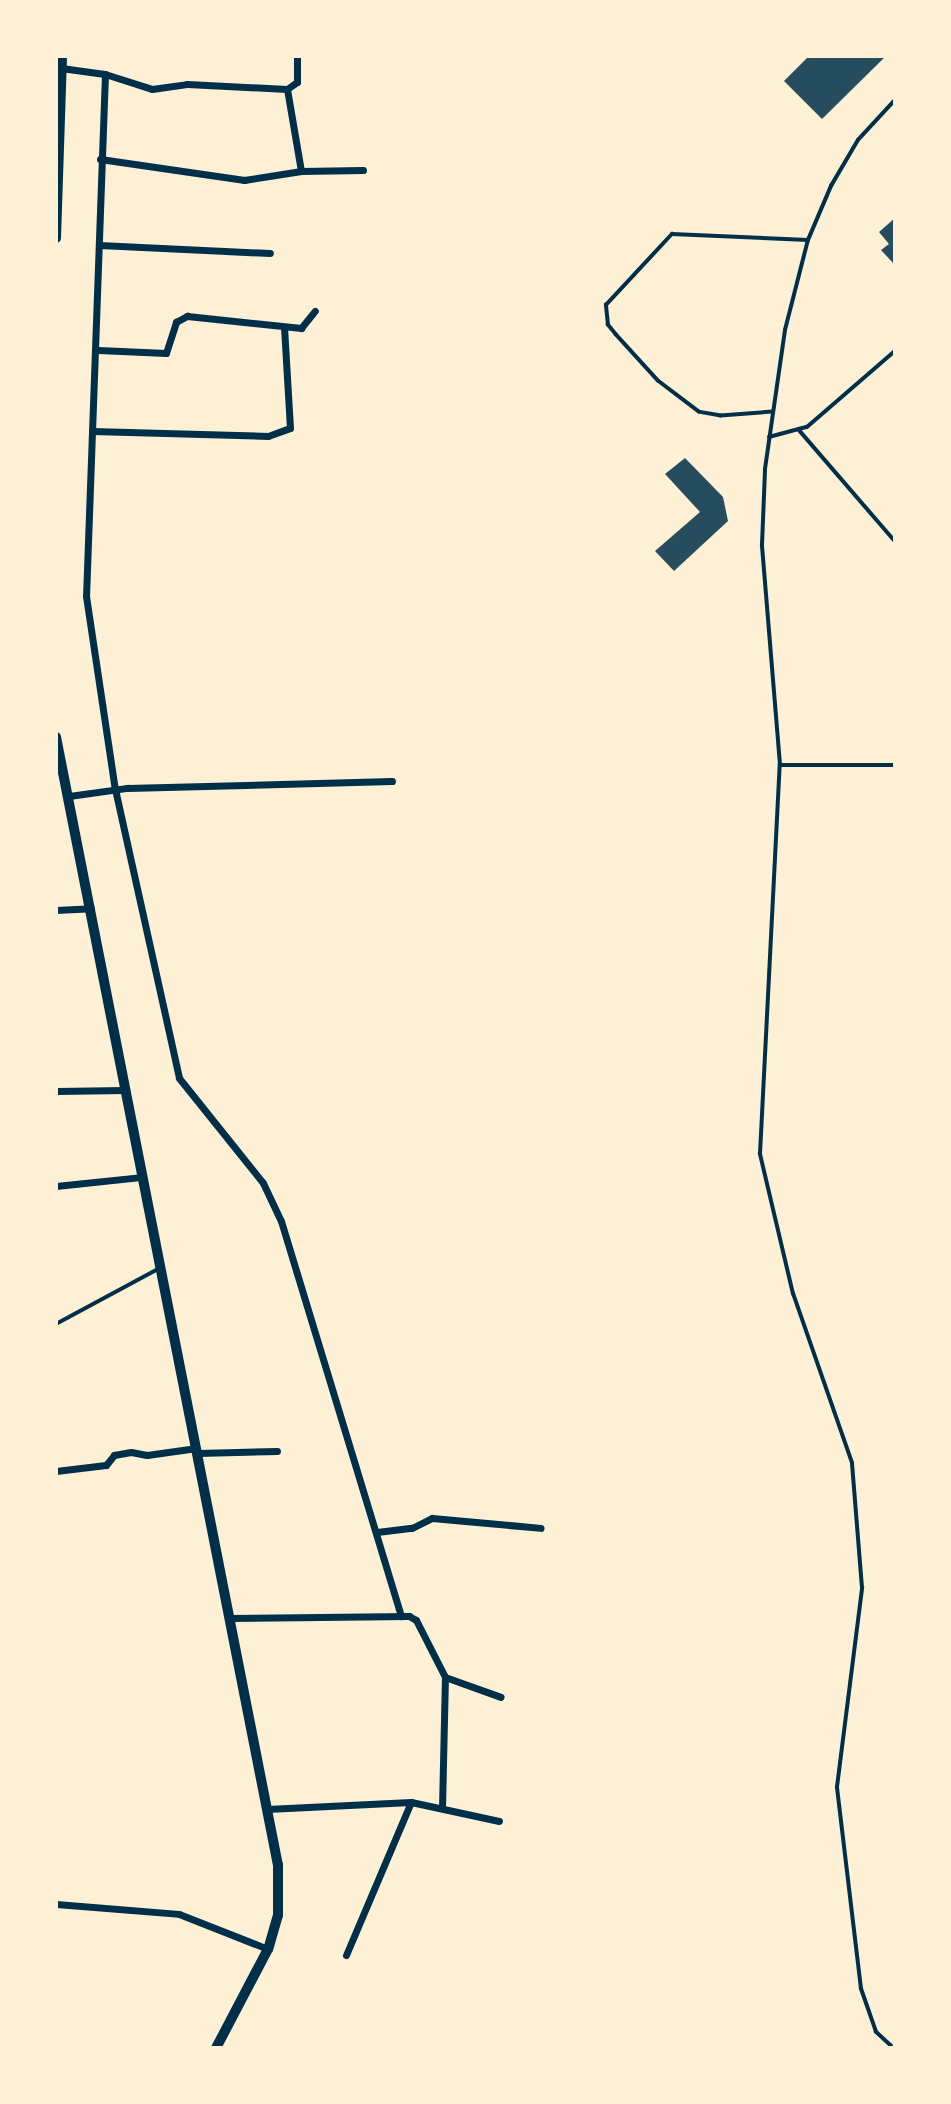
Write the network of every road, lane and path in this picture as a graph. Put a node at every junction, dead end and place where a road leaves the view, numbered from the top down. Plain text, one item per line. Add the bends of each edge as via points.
1 (62, 56) edge
2 (297, 56) edge
3 (61, 68) junction
4 (105, 74) junction
5 (291, 88) junction
6 (895, 100) edge
7 (100, 159) junction
8 (363, 170) dead end
9 (300, 171) junction
10 (56, 222) edge
11 (56, 238) edge
12 (808, 240) junction
13 (99, 245) junction
14 (270, 253) dead end
15 (315, 311) dead end
16 (284, 327) junction
17 (98, 350) junction
18 (895, 351) edge
19 (773, 412) junction
20 (92, 431) junction
21 (800, 431) junction
22 (769, 437) junction
23 (895, 541) edge
24 (56, 737) edge
25 (780, 765) junction
26 (895, 765) edge
27 (392, 781) dead end
28 (115, 789) junction
29 (69, 796) junction
30 (91, 908) junction
31 (56, 910) edge
32 (125, 1090) junction
33 (56, 1091) edge
34 (141, 1177) junction
35 (56, 1186) edge
36 (160, 1268) junction
37 (56, 1324) edge
38 (197, 1451) junction
39 (277, 1451) dead end
40 (56, 1471) edge
41 (541, 1528) dead end
42 (377, 1532) junction
43 (401, 1616) junction
44 (227, 1618) junction
45 (444, 1677) junction
46 (500, 1697) dead end
47 (411, 1802) junction
48 (442, 1808) junction
49 (267, 1809) junction
50 (499, 1821) dead end
51 (56, 1904) edge
52 (268, 1949) junction
53 (346, 1955) dead end
54 (216, 2048) edge
55 (893, 2048) edge

1 - 3 main road
2 - 5 street
3 - 4 street
3 - 10 main road
4 - 5 street via 152,89 187,84
4 - 7 street
5 - 9 street
6 - 12 lane via 858,140 831,186
7 - 9 street via 244,180
7 - 13 street
8 - 9 street
10 - 11 main road
12 - 19 lane via 785,330
12 - 19 lane via 672,234 606,305 608,325 615,335 658,381 699,412 721,416
13 - 14 street
13 - 17 street
15 - 16 street via 300,328
16 - 17 street via 187,316 176,323 166,353
16 - 20 street via 290,428 268,436
17 - 20 street
18 - 21 lane
19 - 22 lane
20 - 28 street via 86,596
21 - 22 lane
21 - 23 lane
22 - 25 lane via 762,545
24 - 29 main road
25 - 26 lane
25 - 55 lane via 760,1154 793,1294 852,1463 862,1588 837,1787 861,1989 876,2032
27 - 28 street
28 - 29 street
28 - 42 street via 179,1078 263,1183 281,1221
29 - 30 main road
30 - 31 street
30 - 32 main road
32 - 33 street
32 - 34 main road
34 - 35 street
34 - 36 main road
36 - 37 lane
36 - 38 main road
38 - 39 street
38 - 40 street via 131,1452 114,1455 106,1465
38 - 44 main road
41 - 42 street via 432,1518 412,1528
42 - 43 street
43 - 44 street
43 - 45 street via 416,1620
44 - 49 main road
45 - 46 street
45 - 48 street
47 - 48 street
47 - 49 street
47 - 53 street
48 - 50 street
49 - 52 main road via 278,1877 278,1915
51 - 52 street via 179,1914
52 - 54 main road

